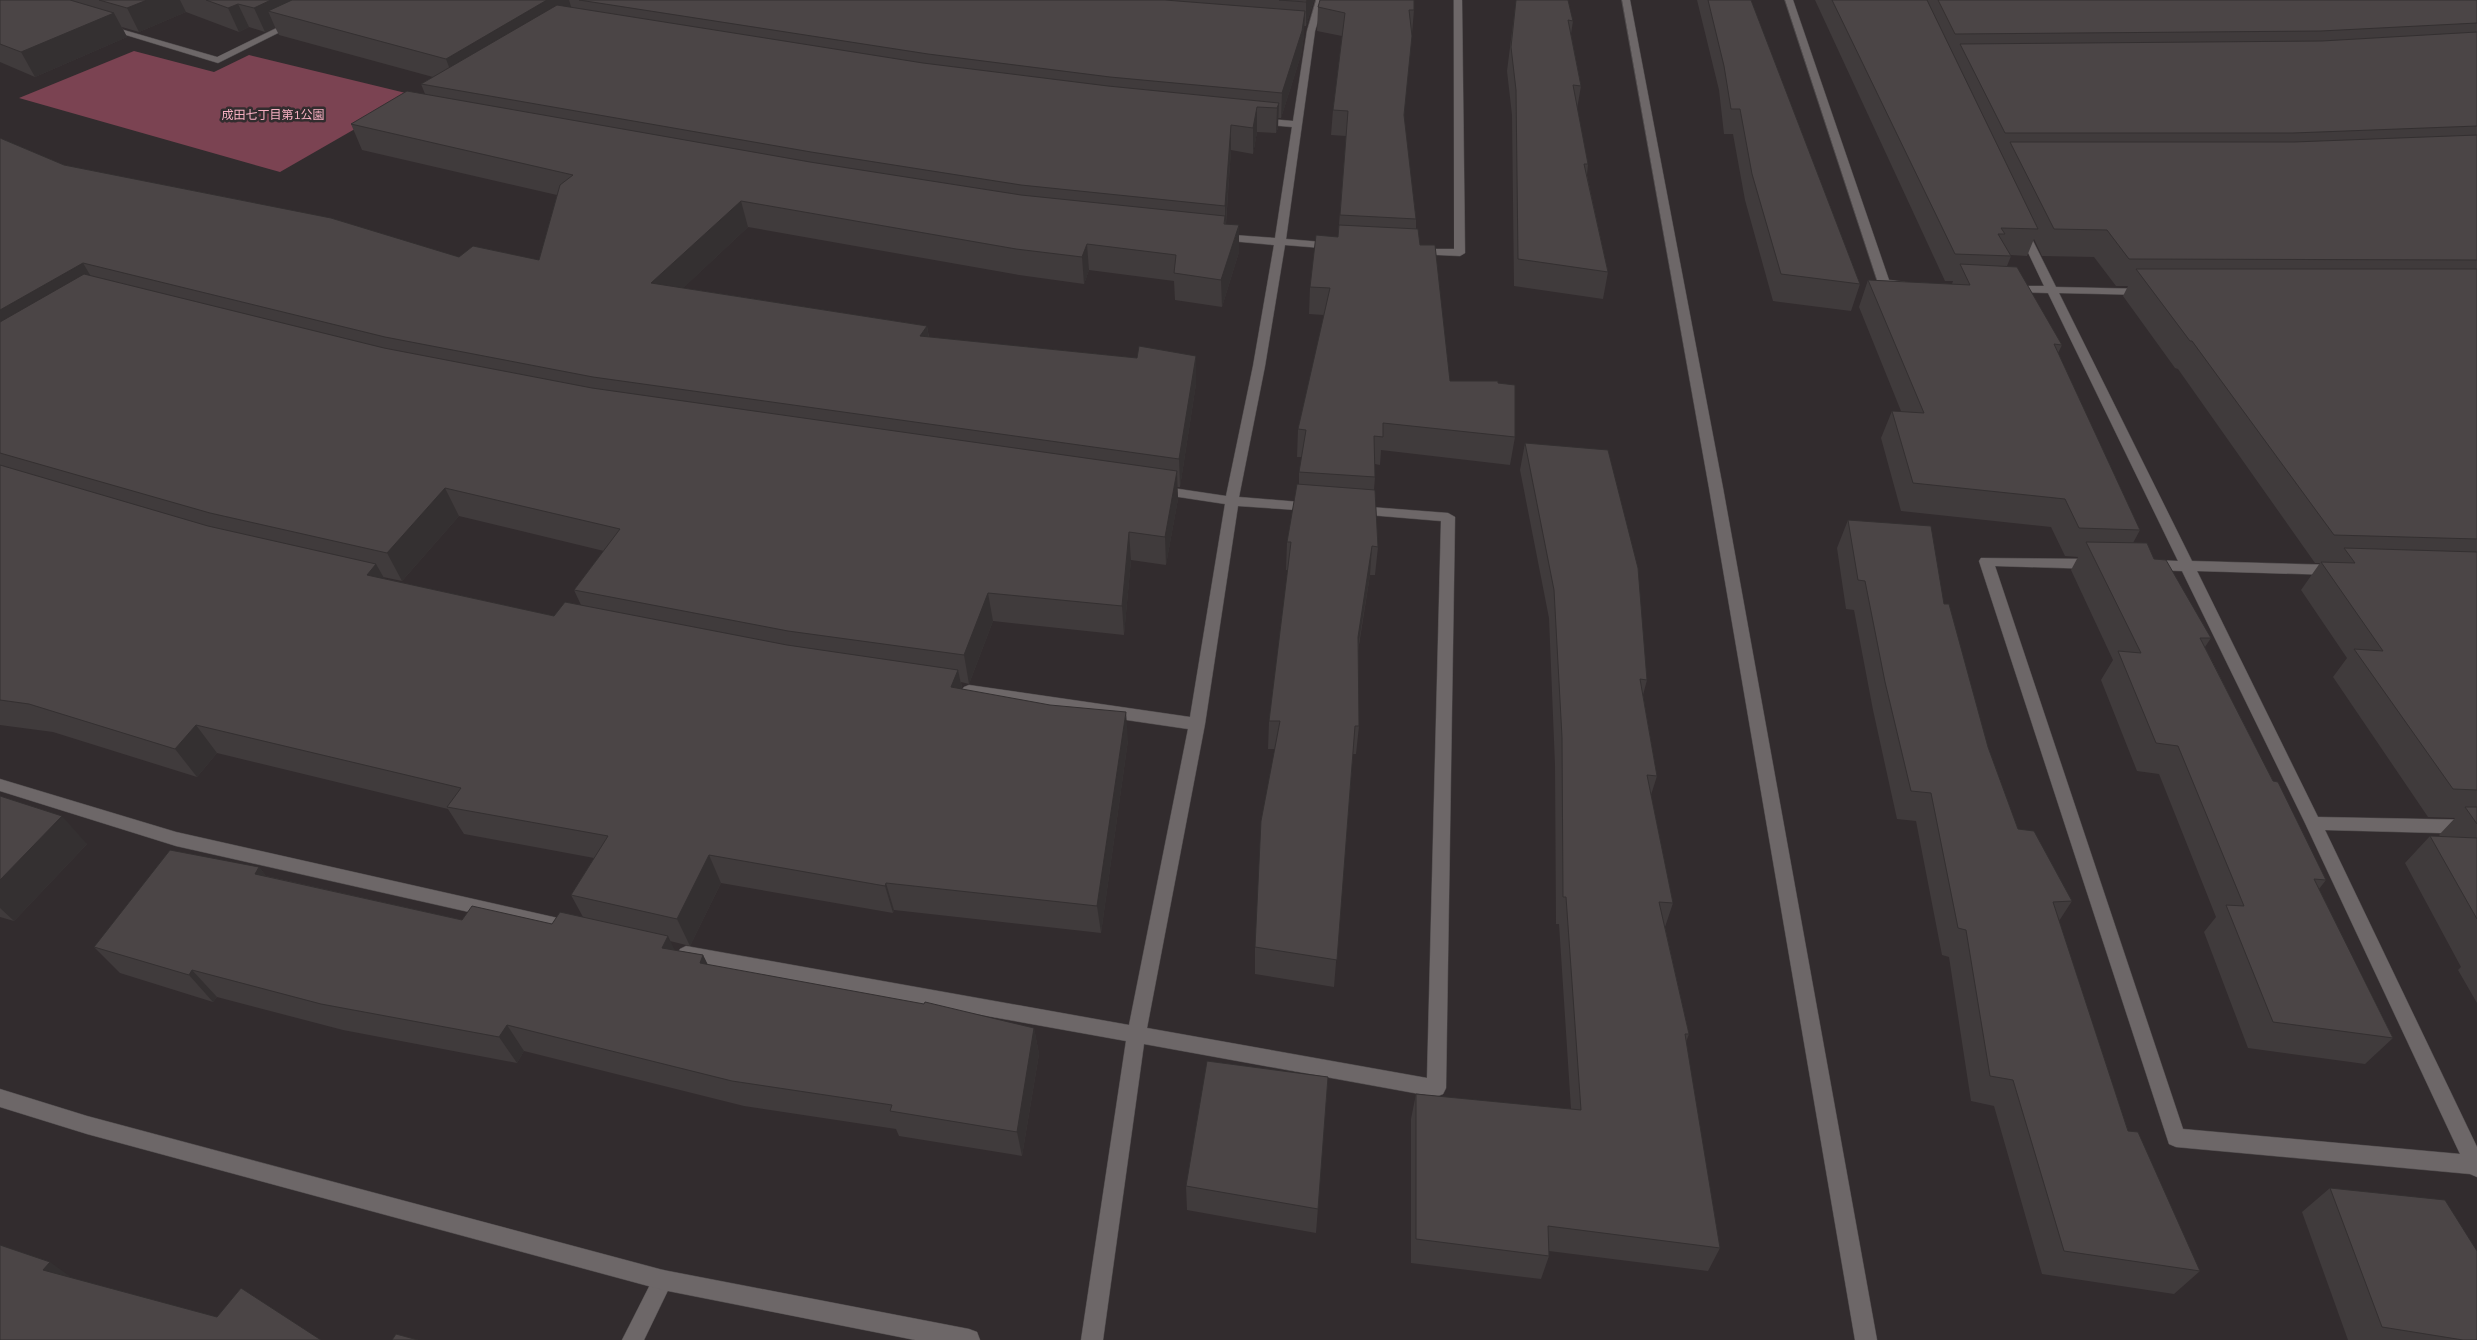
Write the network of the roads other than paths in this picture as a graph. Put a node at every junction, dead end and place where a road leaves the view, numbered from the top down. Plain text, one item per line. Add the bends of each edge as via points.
1 (1320, 0) edge
2 (1458, 0) edge
3 (1626, 0) edge
4 (1789, 0) edge
5 (306, 17) edge
6 (94, 24) edge
7 (1248, 120) edge
8 (1296, 124) junction
9 (2014, 214) edge
10 (1211, 236) edge
11 (1280, 243) junction
12 (1346, 247) edge
13 (1403, 250) edge
14 (1913, 285) edge
15 (2001, 289) edge
16 (2050, 291) junction
17 (2159, 292) edge
18 (1143, 488) edge
19 (1232, 501) junction
20 (2115, 564) edge
21 (2135, 565) edge
22 (2185, 566) junction
23 (2350, 570) edge
24 (953, 689) edge
25 (1198, 724) junction
26 (0, 785) edge
27 (2313, 823) junction
28 (2477, 827) edge
29 (584, 931) edge
30 (671, 951) edge
31 (1136, 1035) junction
32 (0, 1098) edge
33 (2476, 1166) edge
34 (663, 1280) junction
35 (633, 1340) edge
36 (969, 1340) edge
37 (1092, 1340) edge
38 (1866, 1340) edge

1 - 8 street via 1306,31
2 - 13 street via 1460,254
3 - 38 street
4 - 14 street via 1884,283
5 - 6 street via 218,60
7 - 8 street
8 - 11 street
9 - 16 street
10 - 11 street
11 - 12 street
11 - 19 street
15 - 16 street
16 - 17 street
16 - 22 street
18 - 19 street
19 - 25 street
19 - 31 street via 1448,516 1436,1088
20 - 33 street via 1986,561 2176,1138
21 - 22 street
22 - 23 street
22 - 27 street
24 - 25 street
25 - 31 street
26 - 29 street via 176,839
27 - 28 street
27 - 33 street
30 - 31 street
31 - 37 street
32 - 34 street via 88,1126
34 - 35 street
34 - 36 street

